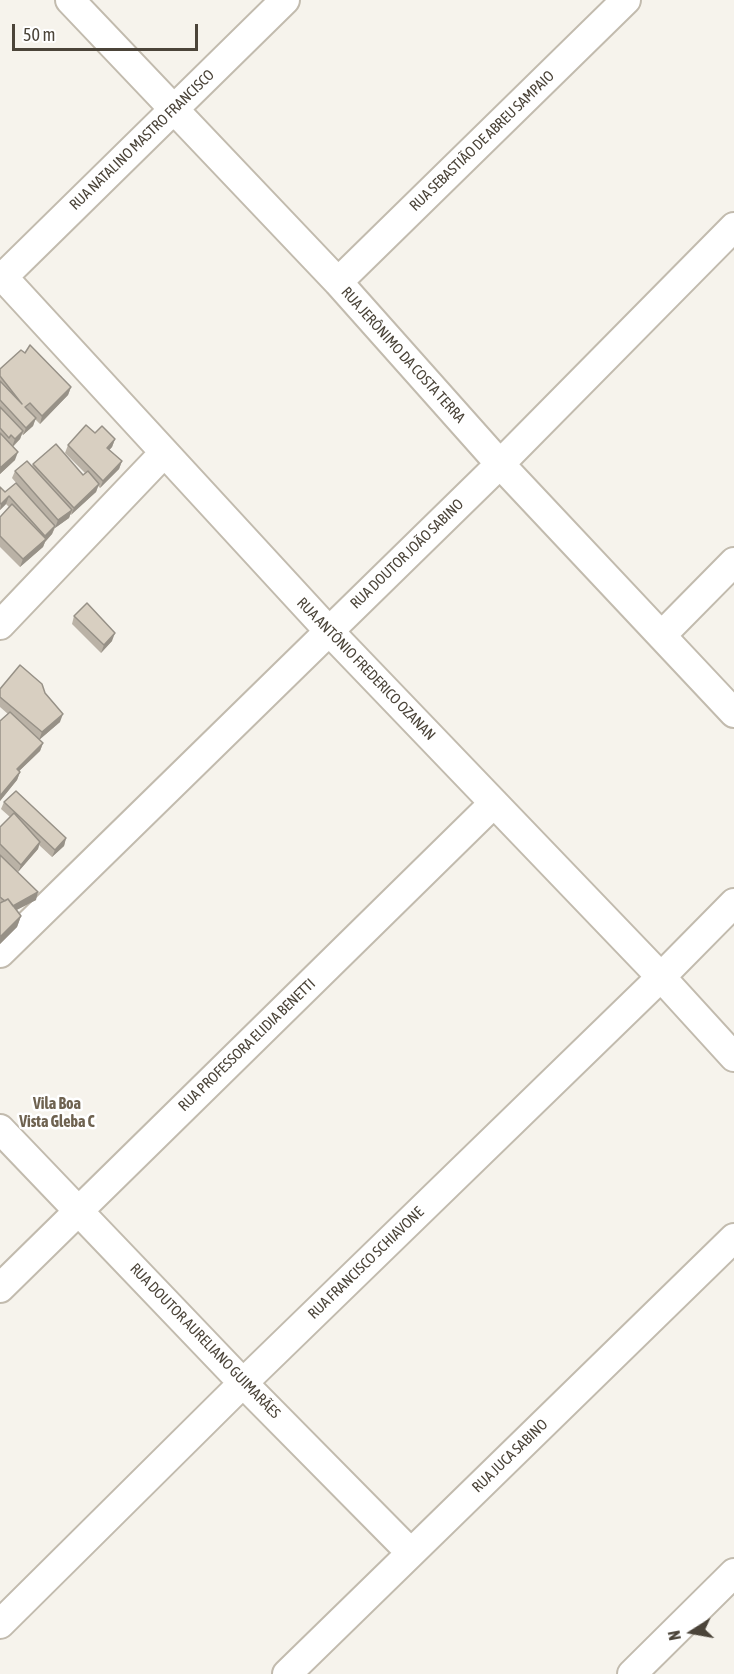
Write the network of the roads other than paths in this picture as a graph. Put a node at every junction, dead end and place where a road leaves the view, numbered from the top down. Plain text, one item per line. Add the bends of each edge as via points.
1 (70, 0) edge
2 (285, 0) edge
3 (626, 0) edge
4 (173, 109) junction
5 (734, 227) edge
6 (1, 278) edge
7 (338, 282) junction
8 (164, 453) junction
9 (500, 464) junction
10 (734, 562) edge
11 (0, 625) edge
12 (328, 630) junction
13 (662, 635) junction
14 (734, 713) edge
15 (494, 803) junction
16 (734, 903) edge
17 (0, 953) edge
18 (661, 977) junction
19 (734, 1058) edge
20 (0, 1129) edge
21 (79, 1210) junction
22 (734, 1238) edge
23 (0, 1288) edge
24 (243, 1383) junction
25 (410, 1552) junction
26 (734, 1573) edge
27 (0, 1624) edge
28 (287, 1674) edge
29 (632, 1674) edge

1 - 4 street, RUA JERÔNIMO DA COSTA TERRA
2 - 4 street, RUA NATALINO MASTRO FRANCISCO
3 - 7 street, RUA SEBASTIÃO DE ABREU SAMPAIO
4 - 6 street, RUA NATALINO MASTRO FRANCISCO
4 - 7 street, RUA JERÔNIMO DA COSTA TERRA
5 - 9 street, RUA DOUTOR JOÃO SABINO
6 - 8 street, RUA ANTÔNIO FREDERICO OZANAN
7 - 9 street, RUA JERÔNIMO DA COSTA TERRA
8 - 11 street
8 - 12 street, RUA ANTÔNIO FREDERICO OZANAN
9 - 12 street, RUA DOUTOR JOÃO SABINO
9 - 13 street, RUA JERÔNIMO DA COSTA TERRA
10 - 13 street
12 - 15 street, RUA ANTÔNIO FREDERICO OZANAN
12 - 17 street, RUA DOUTOR JOÃO SABINO
13 - 14 street, RUA JERÔNIMO DA COSTA TERRA
15 - 18 street, RUA ANTÔNIO FREDERICO OZANAN
15 - 21 street, RUA PROFESSORA ELIDIA BENETTI
16 - 18 street, RUA FRANCISCO SCHIAVONE
18 - 19 street, RUA ANTÔNIO FREDERICO OZANAN
18 - 24 street, RUA FRANCISCO SCHIAVONE
20 - 21 street, RUA DOUTOR AURELIANO GUIMARÃES
21 - 23 street, RUA PROFESSORA ELIDIA BENETTI
21 - 24 street, RUA DOUTOR AURELIANO GUIMARÃES
22 - 25 street, RUA JUCA SABINO
24 - 25 street, RUA DOUTOR AURELIANO GUIMARÃES
24 - 27 street, RUA FRANCISCO SCHIAVONE
25 - 28 street, RUA JUCA SABINO
26 - 29 street

